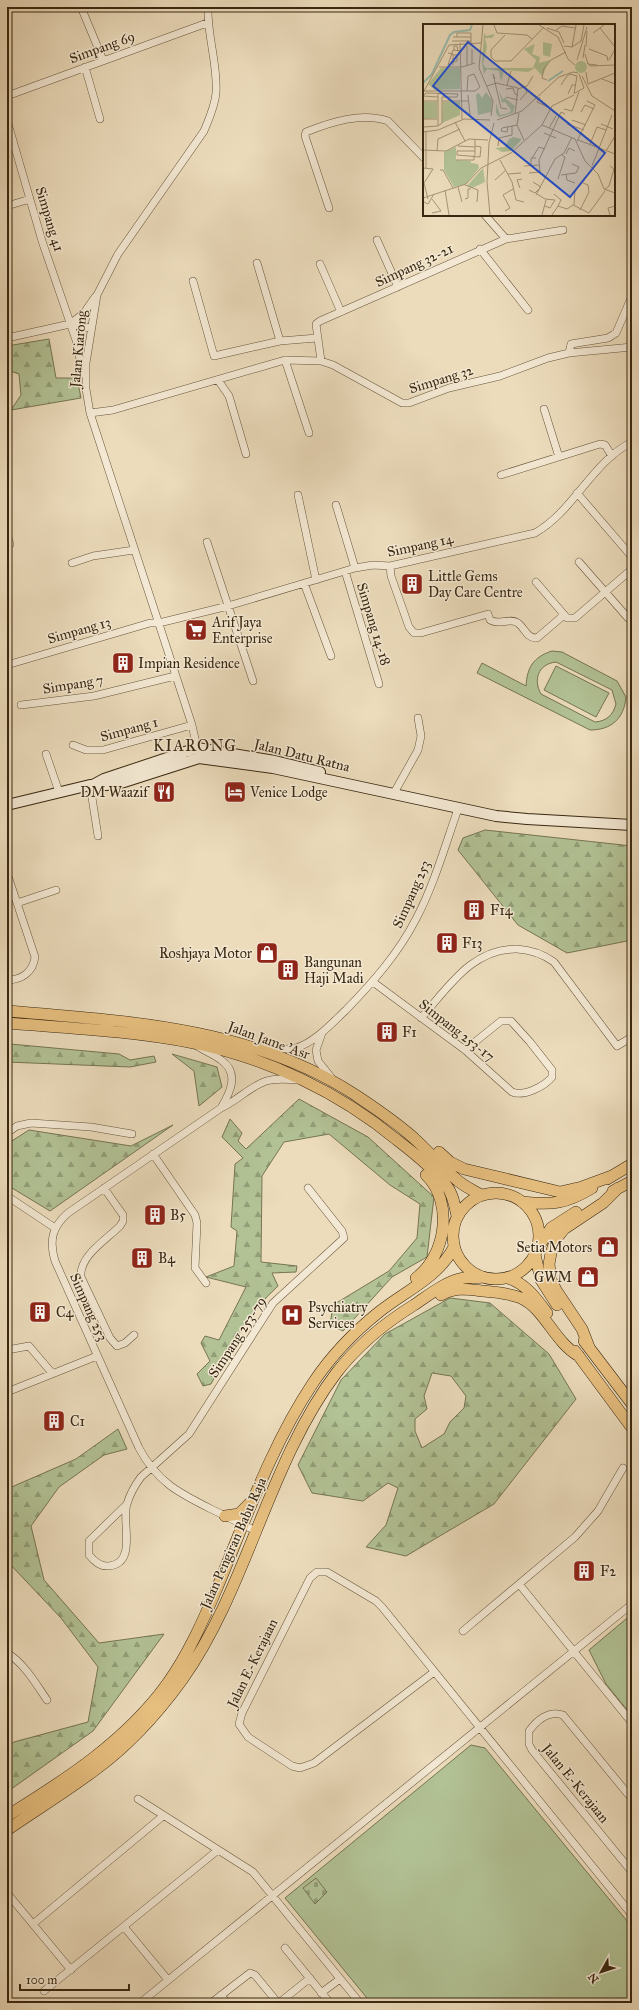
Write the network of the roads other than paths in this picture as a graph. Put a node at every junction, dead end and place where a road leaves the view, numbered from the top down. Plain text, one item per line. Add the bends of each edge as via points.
1 (81, 7) edge
2 (208, 7) edge
3 (207, 23) junction
4 (103, 60) junction
5 (84, 67) junction
6 (7, 96) edge
7 (100, 118) dead end
8 (7, 120) edge
9 (423, 157) edge
10 (30, 199) junction
11 (7, 206) edge
12 (329, 208) dead end
13 (486, 216) edge
14 (563, 230) dead end
15 (506, 239) junction
16 (377, 240) dead end
17 (480, 249) junction
18 (257, 263) dead end
19 (320, 264) dead end
20 (193, 281) dead end
21 (398, 287) junction
22 (97, 295) junction
23 (632, 296) edge
24 (528, 310) dead end
25 (341, 312) junction
26 (70, 324) junction
27 (90, 328) junction
28 (7, 338) edge
29 (317, 338) junction
30 (280, 341) junction
31 (632, 347) edge
32 (568, 353) junction
33 (285, 360) junction
34 (321, 361) junction
35 (218, 380) junction
36 (86, 389) junction
37 (544, 409) dead end
38 (90, 413) junction
39 (309, 433) dead end
40 (632, 442) edge
41 (246, 454) dead end
42 (612, 456) junction
43 (559, 457) junction
44 (500, 475) dead end
45 (577, 493) junction
46 (298, 495) dead end
47 (336, 505) dead end
48 (7, 535) edge
49 (208, 542) dead end
50 (10, 544) dead end
51 (134, 550) junction
52 (632, 557) edge
53 (579, 562) dead end
54 (72, 564) dead end
55 (390, 566) junction
56 (355, 568) junction
57 (632, 568) edge
58 (345, 571) junction
59 (316, 580) junction
60 (536, 582) dead end
61 (304, 583) junction
62 (605, 592) junction
63 (228, 606) junction
64 (564, 615) junction
65 (628, 618) dead end
66 (159, 623) junction
67 (331, 656) dead end
68 (7, 665) edge
69 (175, 676) junction
70 (253, 681) dead end
71 (379, 684) dead end
72 (21, 705) dead end
73 (418, 718) dead end
74 (192, 725) junction
75 (74, 745) dead end
76 (197, 748) junction
77 (46, 754) dead end
78 (199, 758) junction
79 (92, 785) junction
80 (367, 787) junction
81 (59, 792) junction
82 (394, 793) junction
83 (7, 805) edge
84 (458, 809) junction
85 (632, 825) edge
86 (98, 836) dead end
87 (7, 873) edge
88 (56, 890) dead end
89 (17, 903) junction
90 (33, 923) dead end
91 (25, 925) junction
92 (7, 980) edge
93 (373, 982) junction
94 (7, 1011) edge
95 (421, 1018) junction
96 (7, 1022) edge
97 (322, 1033) junction
98 (632, 1037) edge
99 (193, 1043) junction
100 (258, 1049) junction
101 (465, 1050) junction
102 (302, 1080) junction
103 (334, 1083) junction
104 (221, 1108) junction
105 (7, 1133) edge
106 (132, 1134) dead end
107 (416, 1140) junction
108 (399, 1141) junction
109 (153, 1154) junction
110 (632, 1164) edge
111 (612, 1176) junction
112 (632, 1181) edge
113 (104, 1188) junction
114 (308, 1188) dead end
115 (618, 1188) junction
116 (481, 1195) junction
117 (7, 1196) edge
118 (522, 1202) junction
119 (457, 1216) junction
120 (54, 1228) junction
121 (454, 1247) junction
122 (536, 1251) junction
123 (483, 1278) junction
124 (508, 1278) junction
125 (206, 1283) dead end
126 (379, 1312) junction
127 (392, 1319) junction
128 (134, 1335) dead end
129 (589, 1347) junction
130 (7, 1350) edge
131 (97, 1356) junction
132 (579, 1356) junction
133 (52, 1373) junction
134 (7, 1392) edge
135 (632, 1404) edge
136 (632, 1428) edge
137 (623, 1468) dead end
138 (151, 1469) junction
139 (256, 1496) junction
140 (126, 1505) junction
141 (226, 1516) junction
142 (244, 1525) junction
143 (256, 1530) junction
144 (519, 1584) junction
145 (632, 1604) edge
146 (462, 1631) dead end
147 (574, 1652) junction
148 (7, 1653) edge
149 (434, 1672) junction
150 (47, 1700) dead end
151 (632, 1723) edge
152 (480, 1728) junction
153 (138, 1799) dead end
154 (632, 1799) edge
155 (7, 1816) edge
156 (163, 1816) junction
157 (7, 1830) edge
158 (218, 1850) junction
159 (632, 1872) edge
160 (7, 1893) edge
161 (273, 1895) junction
162 (632, 1915) edge
163 (33, 1924) junction
164 (125, 1928) junction
165 (285, 1948) dead end
166 (71, 1970) junction
167 (310, 1978) junction
168 (340, 1979) junction
169 (168, 1980) junction
170 (44, 1992) dead end
171 (321, 1992) junction
172 (221, 1995) junction
173 (7, 2000) edge
174 (9, 2003) edge
175 (140, 2003) edge
176 (211, 2003) edge
177 (227, 2003) edge
178 (278, 2003) edge
179 (330, 2003) edge
180 (360, 2003) edge

1 - 4 street
2 - 3 street, Jalan Kiarong
3 - 4 street, Simpang 69
3 - 22 street, Jalan Kiarong via 216,93 210,117 204,131 118,254
4 - 5 street, Simpang 69
5 - 6 street, Simpang 69
5 - 7 street
8 - 10 street, Simpang 41
9 - 12 street via 388,121 380,118 347,119 306,132
10 - 11 street
10 - 26 street, Simpang 41
13 - 15 street
14 - 15 street, Simpang 32-21
15 - 17 street, Simpang 32-21
16 - 21 street
17 - 21 street, Simpang 32-21
17 - 24 street
18 - 30 street
19 - 25 street
20 - 30 street via 214,356
21 - 25 street, Simpang 32-21
22 - 26 street via 84,313
22 - 27 street, Jalan Kiarong
23 - 32 street via 616,333 608,338 571,344
25 - 29 street, Simpang 32-21 via 316,324
26 - 27 street
26 - 28 street
26 - 36 street, Simpang 41 via 79,348
27 - 36 street, Jalan Kiarong
29 - 30 street
29 - 34 street, Simpang 32-21
31 - 32 street, Simpang 32
32 - 34 street, Simpang 32 via 500,376 450,388 402,404 333,365
33 - 34 street, Simpang 32
33 - 35 street, Simpang 32
33 - 39 street
35 - 38 street, Simpang 32 via 113,410
35 - 41 street via 229,396
36 - 38 street, Jalan Kiarong
37 - 43 street
38 - 51 street, Jalan Kiarong
40 - 42 street, Simpang 14
42 - 43 street via 604,445 600,444
42 - 45 street, Simpang 14
43 - 44 street
45 - 52 street
45 - 55 street, Simpang 14 via 557,517 535,533
46 - 59 street
47 - 56 street
48 - 50 street
49 - 63 street
51 - 54 street via 93,556
51 - 66 street, Jalan Kiarong
53 - 62 street
55 - 56 street, Simpang 14
55 - 64 street via 393,584 409,627 414,633 488,614 490,620 496,623 517,623 529,636 537,638
56 - 58 street, Simpang 14
57 - 62 street
58 - 59 street, Simpang 14
58 - 71 street, Simpang 14-18
59 - 61 street, Simpang 14
60 - 64 street
61 - 63 street, Simpang 14
61 - 67 street
62 - 64 street via 575,618 567,618
62 - 65 street
63 - 66 street, Simpang 14
63 - 70 street
66 - 68 street, Simpang 13 via 150,623
66 - 69 street, Jalan Kiarong
69 - 72 street, Simpang 7 via 94,696
69 - 74 street, Jalan Kiarong
73 - 82 street via 421,736 418,750
74 - 75 street, Simpang 1 via 103,750 86,750
74 - 76 street, Jalan Kiarong
76 - 78 street, Jalan Kiarong
76 - 79 main road, Jalan Datu Ratna
76 - 80 main road, Jalan Datu Ratna via 275,761 330,774
77 - 81 street
78 - 79 main road, Jalan Datu Ratna via 124,782 106,786
78 - 80 main road, Jalan Datu Ratna via 274,768
79 - 81 main road, Jalan Datu Ratna
79 - 86 street
80 - 82 main road, Jalan Datu Ratna
81 - 83 main road, Jalan Datu Ratna
82 - 84 main road, Jalan Datu Ratna
84 - 85 main road, Jalan Datu Ratna via 527,819
84 - 93 street, Simpang 253 via 417,918
87 - 89 street
88 - 89 street
89 - 91 street
90 - 91 street
91 - 92 street via 35,957 34,965 23,977
93 - 95 street, Simpang 253-17
93 - 97 street, Simpang 253
94 - 100 main road, Jalan Jame 'Asr via 84,1017 189,1030
95 - 98 street via 462,972 482,956 505,950 527,950 546,956 554,962 617,1046
95 - 101 street, Simpang 253-17
96 - 99 main road, Jalan Jame 'Asr
97 - 100 street, Simpang 253 via 296,1048
97 - 103 street, Simpang 253 via 316,1055
99 - 102 main road, Jalan Jame 'Asr via 241,1056
99 - 104 street via 222,1060 231,1073 231,1090
100 - 103 main road, Jalan Jame 'Asr
101 - 101 street, Simpang 253-17 via 501,1021 508,1020 515,1023 552,1070 552,1077 545,1084 517,1094
102 - 104 street via 267,1081
102 - 108 main road, Jalan Jame 'Asr via 347,1104
103 - 107 main road, Jalan Jame 'Asr
104 - 109 street
105 - 106 street via 17,1126 31,1123 91,1127
107 - 111 main road via 428,1143 450,1162 464,1169 552,1192 568,1192
107 - 116 main road, Jalan Jame 'Asr via 456,1179
108 - 119 main road, Jalan Jame 'Asr via 446,1186
108 - 126 main road via 404,1153 439,1190 442,1200 442,1225 437,1253 432,1262 420,1275 386,1301
109 - 113 street
109 - 125 street via 195,1215 195,1268
110 - 111 main road
111 - 118 main road via 577,1198 564,1202
112 - 115 main road
113 - 120 street via 68,1213
113 - 128 street via 123,1215 123,1221 84,1260 80,1269 81,1277 110,1338 117,1346
114 - 138 street, Simpang 253-79 via 342,1231 344,1238 270,1306 193,1429
115 - 122 main road via 558,1223 546,1233
115 - 129 main road via 603,1203 567,1226 556,1239 549,1264 551,1280 582,1329
116 - 118 main road via 507,1194
116 - 119 main road via 467,1204
117 - 120 street
118 - 122 main road via 537,1223 539,1235
119 - 121 main road via 453,1232
120 - 131 street, Simpang 253 via 51,1250 55,1262
121 - 123 main road via 462,1263 471,1272
121 - 126 main road, Jalan Pengiran Babu Raja via 443,1265 435,1272
122 - 124 main road via 524,1269
122 - 129 main road via 538,1272 546,1290
123 - 124 main road
123 - 127 main road, Jalan Pengiran Babu Raja via 464,1278 452,1282
124 - 132 main road via 528,1289
126 - 139 main road, Jalan Pengiran Babu Raja via 338,1351 313,1383 281,1439
127 - 132 main road via 402,1317 450,1290 464,1288 501,1293 522,1298 529,1303 568,1350
127 - 143 main road, Jalan Pengiran Babu Raja via 349,1358 326,1388 292,1450
129 - 135 main road
130 - 133 street via 29,1346
131 - 133 street
131 - 138 street, Simpang 253
132 - 136 main road
133 - 134 street
137 - 144 street via 598,1511 579,1533
138 - 140 street via 135,1485
138 - 141 street, Simpang 253 via 179,1493
139 - 141 main road via 240,1514
139 - 142 main road, Jalan Pengiran Babu Raja
140 - 140 street via 89,1541 89,1555 97,1563 109,1566 116,1564 124,1556 127,1546
141 - 142 street, Simpang 253
142 - 143 street, Simpang 253
142 - 155 main road, Jalan Pengiran Babu Raja via 194,1638 158,1696 113,1742
143 - 157 main road, Jalan Pengiran Babu Raja via 203,1645 168,1700 96,1770
144 - 146 street
144 - 147 street
145 - 147 street
147 - 151 street
147 - 152 street
148 - 150 street via 32,1678
149 - 149 street, Jalan E-Kerajaan via 376,1601 327,1572 317,1572 310,1578 242,1713 239,1724 248,1737 292,1766 309,1766
149 - 152 street
152 - 161 street
152 - 162 street
153 - 156 street
154 - 159 street, Jalan E-Kerajaan via 563,1715 549,1714 529,1731 529,1744 532,1750
156 - 158 street
156 - 163 street
158 - 161 street via 252,1872
158 - 164 street
160 - 163 street
161 - 168 street
161 - 169 street
163 - 166 street
164 - 166 street
164 - 169 street
165 - 167 street
166 - 170 street
167 - 171 street
167 - 178 street
168 - 171 street
168 - 180 street
169 - 175 street
171 - 179 street
172 - 176 street
172 - 177 street
172 - 178 street via 250,1973 255,1975
173 - 174 street

